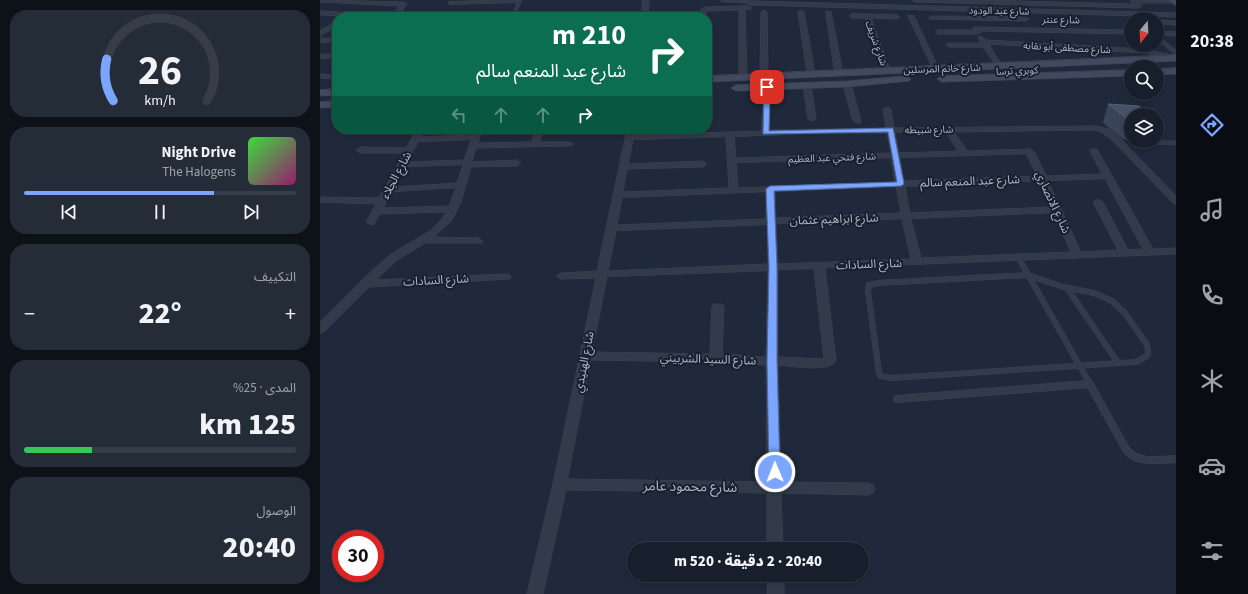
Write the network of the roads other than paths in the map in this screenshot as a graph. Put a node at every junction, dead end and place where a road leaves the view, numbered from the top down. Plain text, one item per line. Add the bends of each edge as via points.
1 (320, 0) edge
2 (519, 0) edge
3 (646, 0) edge
4 (724, 0) edge
5 (915, 0) edge
6 (1100, 0) edge
7 (375, 1) edge
8 (476, 1) edge
9 (750, 1) edge
10 (959, 1) edge
11 (1132, 1) edge
12 (1174, 2) edge
13 (450, 3) dead end
14 (745, 9) junction
15 (962, 10) junction
16 (357, 12) edge
17 (398, 12) edge
18 (514, 12) edge
19 (645, 12) edge
20 (703, 12) edge
21 (764, 12) dead end
22 (801, 12) dead end
23 (828, 12) dead end
24 (320, 13) edge
25 (332, 14) edge
26 (1176, 15) edge
27 (852, 16) dead end
28 (867, 16) junction
29 (911, 16) dead end
30 (897, 17) dead end
31 (932, 18) dead end
32 (967, 18) junction
33 (1030, 19) dead end
34 (1061, 19) dead end
35 (1085, 20) dead end
36 (1164, 22) edge
37 (1176, 23) edge
38 (320, 25) edge
39 (332, 25) edge
40 (332, 27) edge
41 (1058, 30) junction
42 (976, 31) junction
43 (938, 32) dead end
44 (1124, 32) edge
45 (1164, 33) edge
46 (320, 34) edge
47 (1176, 34) edge
48 (320, 40) edge
49 (332, 41) edge
50 (949, 44) dead end
51 (985, 44) junction
52 (1164, 45) edge
53 (1075, 47) junction
54 (320, 56) edge
55 (332, 56) edge
56 (1176, 59) edge
57 (1164, 64) edge
58 (999, 66) junction
59 (1124, 68) edge
60 (936, 69) junction
61 (887, 70) junction
62 (1176, 71) edge
63 (858, 72) junction
64 (1164, 72) edge
65 (839, 73) junction
66 (1124, 73) edge
67 (811, 74) junction
68 (320, 76) edge
69 (764, 76) junction
70 (332, 77) edge
71 (743, 77) junction
72 (712, 79) edge
73 (906, 79) junction
74 (847, 84) junction
75 (807, 85) junction
76 (767, 87) junction
77 (729, 88) dead end
78 (332, 92) edge
79 (320, 93) edge
80 (320, 104) edge
81 (332, 104) edge
82 (888, 109) dead end
83 (812, 119) dead end
84 (857, 121) dead end
85 (948, 129) junction
86 (891, 130) junction
87 (712, 133) edge
88 (765, 133) junction
89 (418, 134) edge
90 (538, 134) edge
91 (630, 134) edge
92 (730, 134) junction
93 (475, 137) edge
94 (415, 140) junction
95 (1116, 140) junction
96 (1124, 140) edge
97 (1164, 142) edge
98 (1176, 143) edge
99 (570, 144) dead end
100 (535, 145) junction
101 (360, 150) dead end
102 (409, 151) junction
103 (1027, 151) joint
104 (1094, 151) dead end
105 (964, 153) junction
106 (896, 155) junction
107 (732, 161) junction
108 (467, 163) junction
109 (517, 163) dead end
110 (704, 164) dead end
111 (402, 165) junction
112 (623, 167) junction
113 (1108, 176) junction
114 (1041, 178) junction
115 (901, 184) junction
116 (461, 185) junction
117 (770, 189) junction
118 (388, 190) junction
119 (734, 190) junction
120 (617, 195) junction
121 (1174, 197) edge
122 (322, 200) dead end
123 (383, 201) junction
124 (1098, 202) dead end
125 (452, 209) junction
126 (1056, 210) junction
127 (377, 211) junction
128 (906, 216) junction
129 (771, 221) junction
130 (371, 222) dead end
131 (611, 228) junction
132 (422, 240) junction
133 (478, 241) dead end
134 (1176, 251) edge
135 (1150, 252) junction
136 (1125, 253) junction
137 (1077, 255) junction
138 (1018, 257) junction
139 (917, 262) junction
140 (820, 266) junction
141 (773, 267) junction
142 (602, 274) junction
143 (561, 276) dead end
144 (1028, 276) junction
145 (506, 277) dead end
146 (366, 284) junction
147 (1067, 288) junction
148 (718, 306) dead end
149 (320, 329) edge
150 (585, 356) junction
151 (716, 358) junction
152 (772, 361) junction
153 (1118, 363) junction
154 (1078, 366) junction
155 (1088, 384) junction
156 (897, 399) dead end
157 (1176, 459) edge
158 (560, 484) junction
159 (775, 488) junction
160 (868, 489) dead end
161 (775, 542) edge
162 (776, 582) edge
163 (535, 594) edge
164 (776, 594) edge

1 - 7 street
2 - 8 lane
2 - 18 lane
3 - 19 street
4 - 9 street, شارع عبد الودود
5 - 10 street
6 - 11 street
7 - 16 street
7 - 17 street via 404,4
8 - 13 lane
9 - 14 street via 749,8
9 - 15 street, شارع عبد الودود
10 - 11 street via 1139,6
10 - 15 street
11 - 12 street
14 - 20 street via 706,9
14 - 71 street
15 - 26 street, شارع عبد الودود
15 - 32 street
21 - 69 street
22 - 67 street
23 - 65 street
24 - 25 street
27 - 28 street
28 - 30 street
28 - 61 street, شارع شريف
29 - 60 street
31 - 32 street, شارع عنتر
32 - 33 street, شارع عنتر
32 - 42 street
34 - 35 street, شارع عنتر
36 - 37 street
38 - 39 street
40 - 46 street
41 - 42 street
41 - 44 street
41 - 53 street
42 - 43 street
42 - 51 street
45 - 47 street
48 - 49 street
50 - 51 street, شارع مصطفى أبو نقابه
51 - 53 street, شارع مصطفى أبو نقابه
51 - 58 street
52 - 56 street
53 - 56 street, شارع مصطفى أبو نقابه via 1144,51
54 - 55 street
56 - 57 main road
56 - 58 main road, شارع خاتم المرسلين
56 - 63 main road, كوبري ترسا via 930,73
58 - 60 main road, شارع خاتم المرسلين
59 - 73 main road, كوبري ترسا
60 - 61 main road, شارع خاتم المرسلين
61 - 63 main road, شارع خاتم المرسلين
62 - 64 main road
63 - 65 main road, شارع خاتم المرسلين
65 - 67 main road, شارع خاتم المرسلين
66 - 73 main road, شارع خاتم المرسلين
67 - 69 main road, شارع خاتم المرسلين
68 - 70 street
69 - 71 main road, شارع خاتم المرسلين
71 - 72 main road, شارع خاتم المرسلين
73 - 74 main road, شارع خاتم المرسلين
74 - 75 main road, شارع خاتم المرسلين
74 - 84 street
75 - 76 main road, شارع خاتم المرسلين
75 - 83 street
76 - 77 main road, شارع خاتم المرسلين
76 - 88 street
78 - 79 main road
80 - 81 main road
82 - 86 street
85 - 86 street, شارع شبيطه
85 - 95 street, شارع شبيطه via 1091,127 1103,130
85 - 105 street
86 - 88 street, شارع شبيطه
86 - 106 street
87 - 92 street, شارع شبيطه
88 - 92 street, شارع شبيطه
89 - 94 street, شارع الجلاء
90 - 100 street
91 - 112 street, شارع الهنيدي
92 - 107 street
93 - 94 street
93 - 100 street
93 - 108 street
94 - 102 street, شارع الجلاء
95 - 96 street
95 - 121 street
97 - 98 street
99 - 100 street
101 - 102 street
102 - 111 street, شارع الجلاء
103 - 105 street, شارع فتحي عبد العظيم
103 - 114 street, شارع الانصاري via 1031,153
104 - 113 street
105 - 106 street, شارع فتحي عبد العظيم
106 - 107 street, شارع فتحي عبد العظيم
106 - 115 street
107 - 119 street
108 - 109 street
108 - 111 street
108 - 116 street
110 - 112 street
111 - 118 street, شارع الجلاء
112 - 120 street, شارع الهنيدي
113 - 114 street, شارع عبد المنعم سالم
113 - 135 street
114 - 115 street, شارع عبد المنعم سالم
114 - 126 street, شارع الانصاري
115 - 117 street, شارع عبد المنعم سالم
115 - 128 street
116 - 118 street
116 - 125 street
117 - 119 street, شارع عبد المنعم سالم
117 - 129 street
118 - 123 street, شارع الجلاء
119 - 120 street, شارع عبد المنعم سالم
120 - 131 street, شارع الهنيدي
122 - 123 street
123 - 127 street, شارع الجلاء
124 - 136 street
125 - 127 street
125 - 132 street via 443,225
126 - 128 street, شارع ابراهيم عثمان
126 - 137 street, شارع الانصاري
127 - 130 street, شارع الجلاء
128 - 129 street, شارع ابراهيم عثمان
128 - 139 street
129 - 131 street, شارع ابراهيم عثمان
129 - 141 street
131 - 142 street, شارع الهنيدي
132 - 133 street
132 - 146 street via 394,258
134 - 135 street, شارع السادات
135 - 136 street, شارع السادات
136 - 137 street, شارع السادات
137 - 138 street, شارع السادات
138 - 139 street, شارع السادات
138 - 144 lane
139 - 140 street, شارع السادات
140 - 141 street, شارع السادات
140 - 152 street, شارع السيد الشربيني via 830,361 826,364
141 - 142 street, شارع السادات
141 - 152 street
142 - 143 street, شارع السادات
142 - 150 street, شارع الهنيدي
144 - 147 lane
144 - 154 lane
144 - 154 lane via 869,285 879,373 891,378
145 - 146 street, شارع السادات
146 - 149 street
147 - 153 lane
147 - 153 lane via 1098,294 1117,303 1146,345 1149,352 1144,360
148 - 151 street
150 - 151 street, شارع السيد الشربيني
150 - 158 street, شارع الهنيدي
151 - 152 street, شارع السيد الشربيني
152 - 159 street
153 - 154 lane
154 - 155 lane
155 - 156 lane
155 - 157 lane via 1130,455 1140,460
158 - 159 street, شارع محمود عامر
158 - 163 street, شارع الهنيدي
159 - 160 street, شارع محمود عامر
159 - 161 street
162 - 164 street

